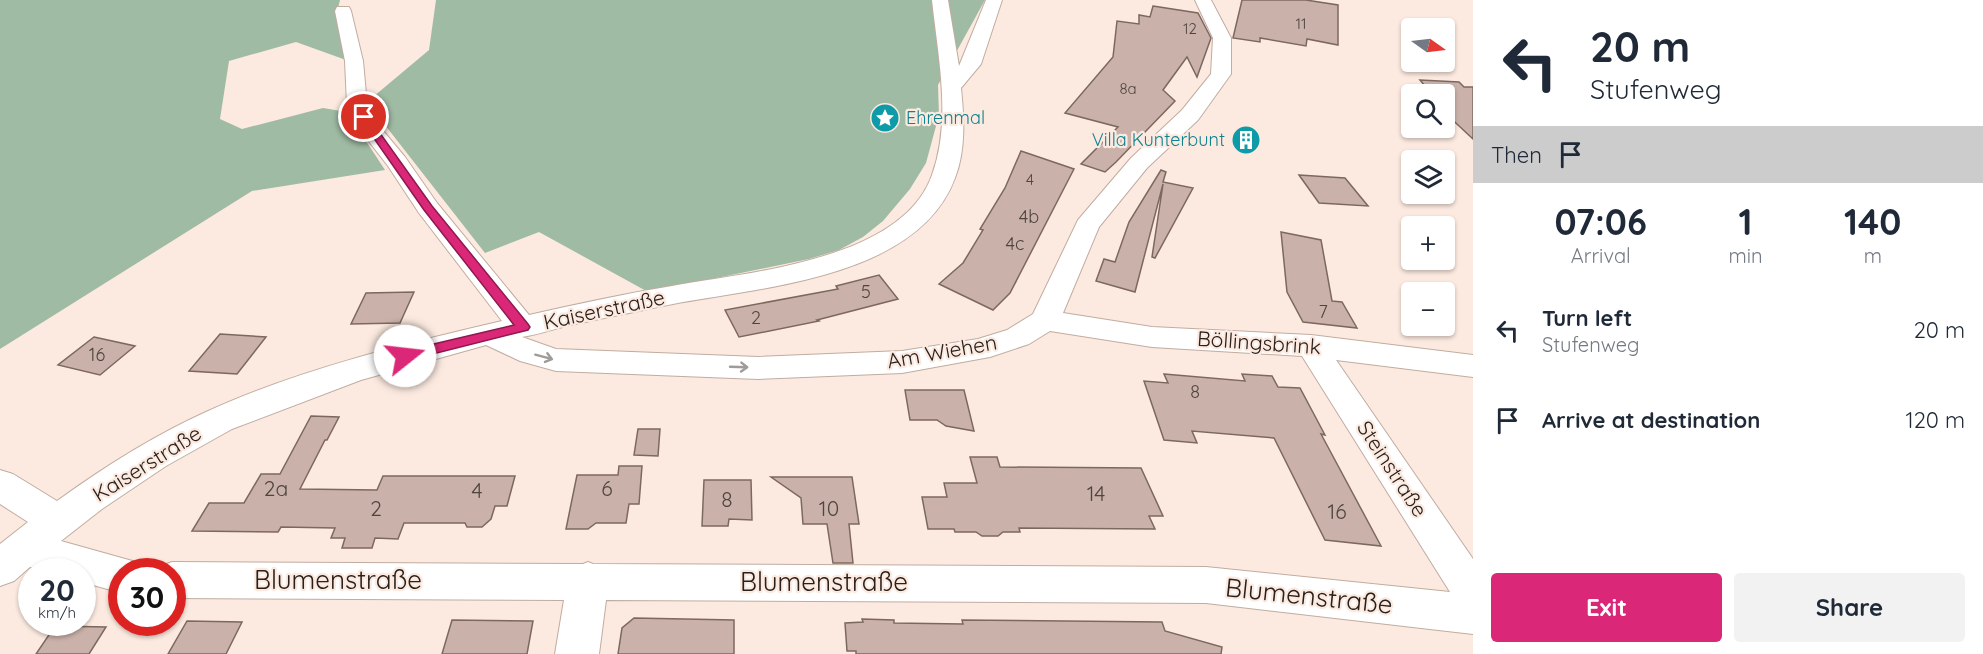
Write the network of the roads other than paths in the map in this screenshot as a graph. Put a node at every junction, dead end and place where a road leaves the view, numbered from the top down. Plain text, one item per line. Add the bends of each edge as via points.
1 (940, 0) edge
2 (993, 0) edge
3 (1203, 0) edge
4 (343, 11) dead end
5 (951, 87) junction
6 (1045, 320) junction
7 (523, 327) junction
8 (490, 335) junction
9 (1311, 346) junction
10 (1473, 366) edge
11 (0, 485) edge
12 (60, 520) junction
13 (12, 558) edge
14 (108, 573) edge
15 (186, 580) edge
16 (588, 580) junction
17 (1473, 593) edge
18 (1473, 614) edge
19 (577, 654) edge

1 - 5 street, Kaiserstraße
2 - 5 street via 971,64
3 - 6 street via 1222,38 1221,74 1190,115 1139,163 1087,225
4 - 7 street via 354,61 357,105 371,130
5 - 7 street, Kaiserstraße via 953,143 947,172 933,198 909,224 884,242 814,268
8 -> 6 street, Am Wiehen via 555,360 758,368 902,362 979,349 1018,337
6 - 9 street, Böllingsbrink via 1152,337
7 - 8 street, Kaiserstraße
8 - 12 street, Kaiserstraße via 369,366 249,407 194,433
9 - 10 street, Böllingsbrink
9 - 17 street, Steinstraße
11 - 12 street
12 - 13 street, Kaiserstraße
13 - 14 street
15 - 16 street, Blumenstraße
16 - 18 street, Blumenstraße via 1206,585
16 - 19 street

